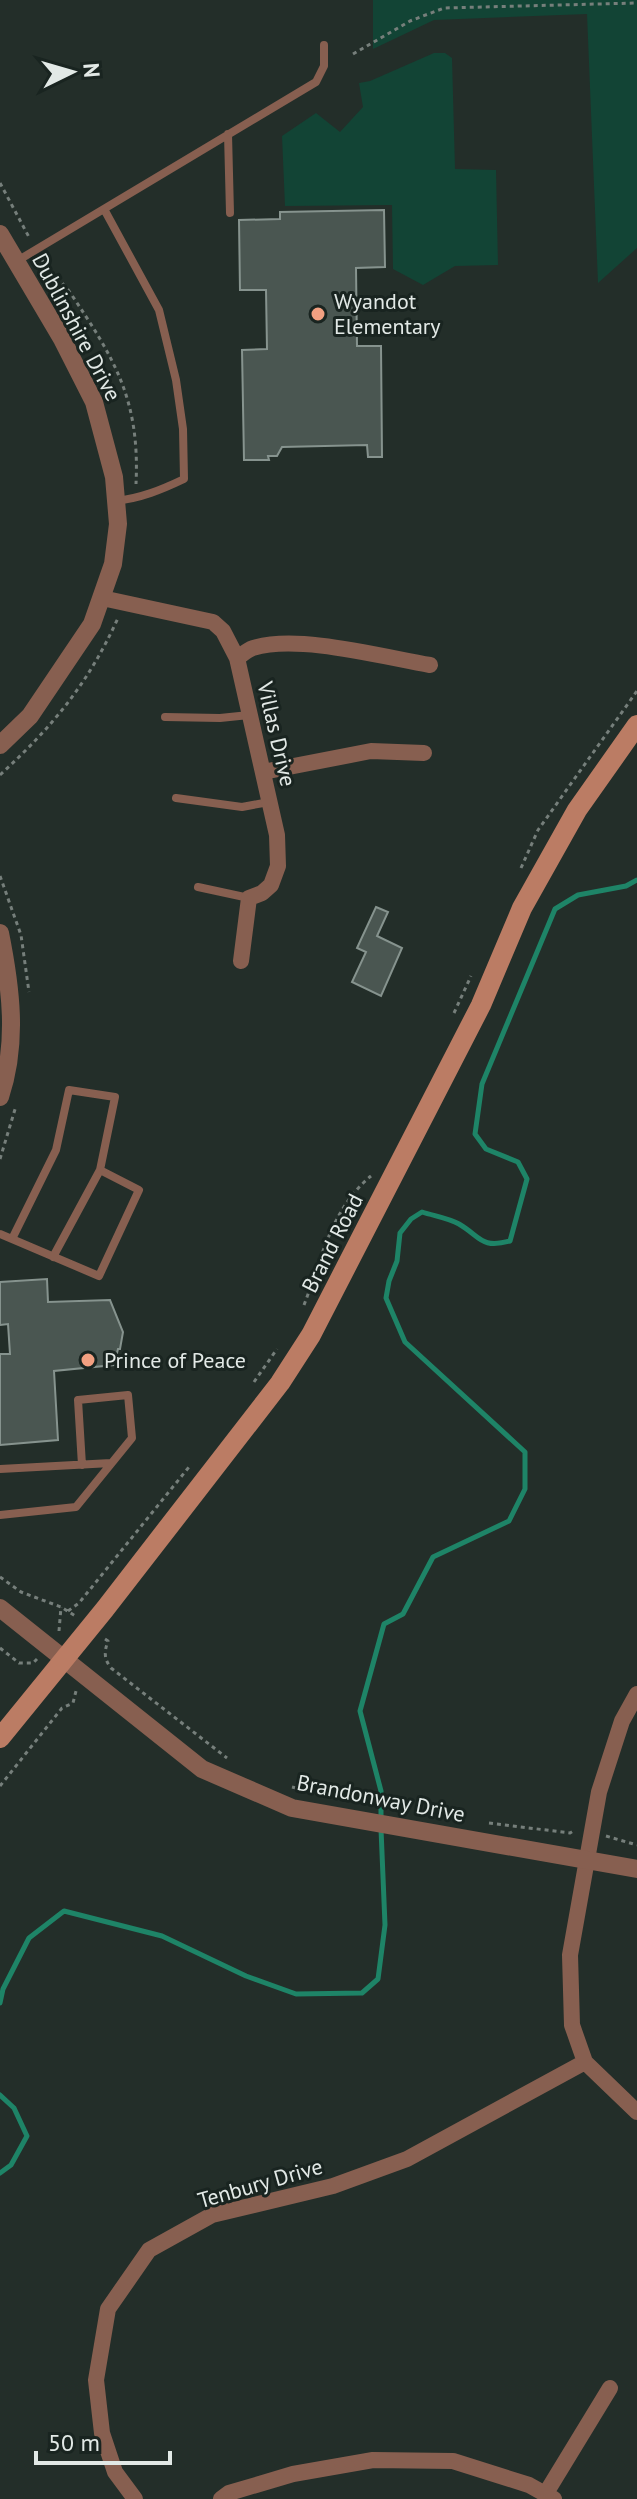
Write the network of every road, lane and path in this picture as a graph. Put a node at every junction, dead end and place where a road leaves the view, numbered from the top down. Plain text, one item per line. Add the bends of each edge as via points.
1 (637, 3) edge
2 (324, 45) dead end
3 (353, 54) dead end
4 (228, 134) junction
5 (0, 183) edge
6 (104, 209) junction
7 (230, 213) dead end
8 (0, 234) edge
9 (37, 249) junction
10 (16, 261) junction
11 (135, 499) junction
12 (116, 501) junction
13 (102, 598) junction
14 (124, 602) junction
15 (237, 658) junction
16 (430, 665) dead end
17 (637, 691) edge
18 (250, 714) junction
19 (165, 717) dead end
20 (637, 725) edge
21 (0, 745) edge
22 (424, 753) dead end
23 (263, 772) junction
24 (0, 775) edge
25 (176, 798) dead end
26 (270, 802) junction
27 (520, 870) dead end
28 (198, 887) dead end
29 (249, 898) junction
30 (0, 933) edge
31 (241, 961) dead end
32 (475, 967) dead end
33 (449, 1023) dead end
34 (0, 1097) edge
35 (100, 1170) junction
36 (374, 1174) dead end
37 (0, 1234) edge
38 (12, 1239) junction
39 (53, 1257) junction
40 (299, 1317) dead end
41 (282, 1343) dead end
42 (255, 1382) dead end
43 (197, 1457) dead end
44 (111, 1463) junction
45 (82, 1465) junction
46 (0, 1469) edge
47 (0, 1515) edge
48 (0, 1577) edge
49 (0, 1608) edge
50 (68, 1611) junction
51 (90, 1627) junction
52 (0, 1648) edge
53 (63, 1659) junction
54 (107, 1662) junction
55 (33, 1663) dead end
56 (85, 1677) junction
57 (637, 1694) edge
58 (0, 1738) edge
59 (232, 1762) dead end
60 (283, 1784) dead end
61 (0, 1786) edge
62 (318, 1794) dead end
63 (480, 1822) dead end
64 (591, 1834) junction
65 (637, 1845) edge
66 (586, 1860) junction
67 (637, 1869) edge
68 (585, 2062) junction
69 (637, 2112) edge
70 (610, 2388) dead end
71 (550, 2496) edge
72 (135, 2499) edge
73 (221, 2499) edge

1 - 3 path via 444,8
2 - 4 lane via 324,66 316,82
4 - 6 lane
4 - 7 lane
5 - 9 path
6 - 9 lane
6 - 11 lane via 159,310 183,429 184,479
8 - 10 street, Dublinshire Drive
9 - 10 lane
9 - 11 path via 46,270 67,287 116,366 132,408
10 - 12 street, Dublinshire Drive via 94,402
11 - 12 lane
12 - 13 street, Dublinshire Drive via 113,564
13 - 14 street, Villas Drive
13 - 21 street, Dublinshire Drive via 92,624 30,716
14 - 15 street, Villas Drive via 213,622
14 - 24 path via 102,653 66,708
15 - 16 street via 251,649 282,644
15 - 18 street, Villas Drive
17 - 27 path via 538,830
18 - 19 lane
18 - 23 street, Villas Drive
20 - 51 main road, Brand Road via 577,810 522,908 481,1005 311,1335 280,1383
22 - 23 street via 371,751
23 - 26 street, Villas Drive
25 - 26 lane via 242,807
26 - 29 street, Villas Drive via 278,866 271,885
28 - 29 lane
29 - 31 street
30 - 34 street via 11,1006 11,1048
32 - 33 path
35 - 38 lane via 115,1097 69,1090 56,1150
35 - 39 lane
35 - 39 lane via 139,1190 99,1276
36 - 40 path via 355,1190 332,1226
37 - 38 lane
38 - 39 lane
41 - 42 path
43 - 50 path
44 - 45 lane
44 - 45 lane via 132,1438 128,1395 78,1400
44 - 47 lane via 76,1507
45 - 46 lane
48 - 50 path via 21,1592
49 - 53 street, Brandonway Drive
50 - 51 path
51 - 53 main road, Brand Road
51 - 54 path via 108,1641
52 - 55 path via 19,1663
53 - 56 street, Brandonway Drive
53 - 58 main road, Brand Road
54 - 56 path via 98,1663
54 - 59 path
56 - 61 path via 73,1703 62,1708
56 - 66 street, Brandonway Drive via 202,1769 292,1808
57 - 64 street via 622,1721
60 - 62 path
63 - 64 path
64 - 65 path
64 - 66 street
66 - 67 street, Brandonway Drive
66 - 68 street via 570,1955 572,2025
68 - 69 street
68 - 72 street, Tenbury Drive via 407,2159 333,2186 212,2215 149,2250 108,2309 96,2380 102,2433 115,2472
70 - 71 street
71 - 73 street via 453,2461 373,2460 293,2474

